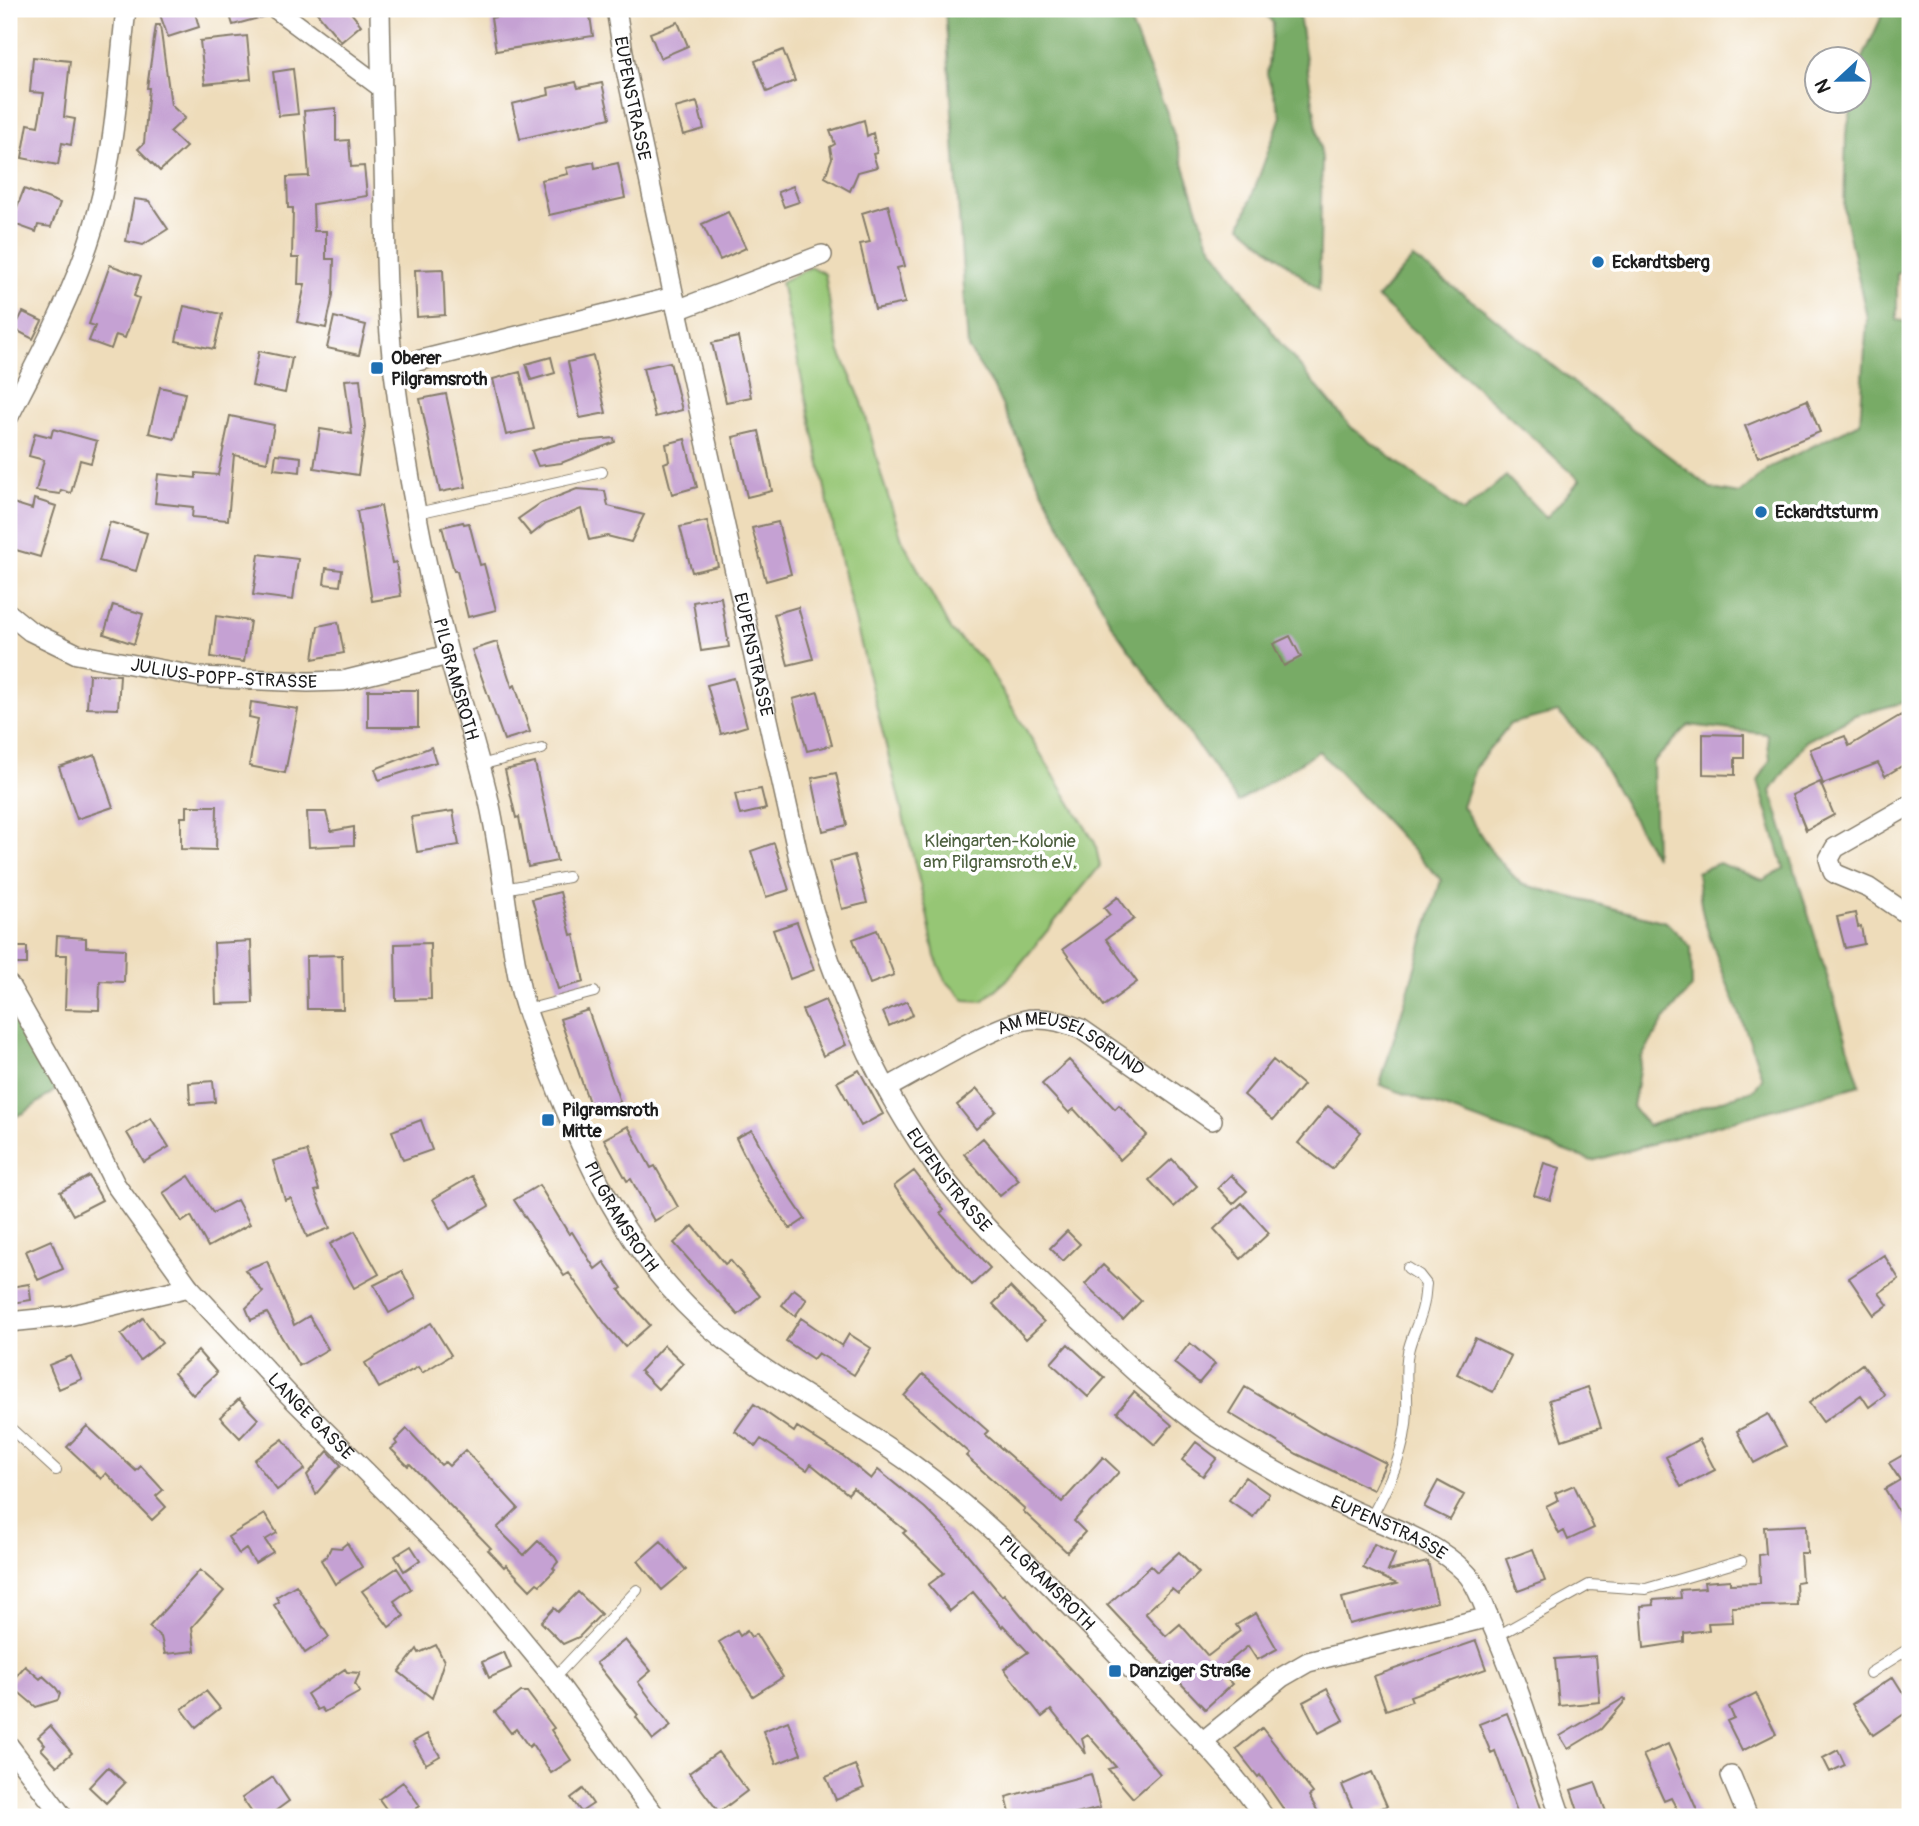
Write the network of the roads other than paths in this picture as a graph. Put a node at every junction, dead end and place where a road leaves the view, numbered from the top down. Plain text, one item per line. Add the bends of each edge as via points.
1 (126, 9) edge
2 (276, 9) edge
3 (380, 9) edge
4 (616, 9) edge
5 (382, 88) junction
6 (822, 255) dead end
7 (675, 304) junction
8 (393, 366) junction
9 (9, 416) edge
10 (602, 472) dead end
11 (417, 513) junction
12 (9, 614) edge
13 (448, 655) junction
14 (542, 750) dead end
15 (480, 765) junction
16 (1910, 806) edge
17 (568, 877) dead end
18 (504, 889) junction
19 (1910, 916) edge
20 (9, 985) edge
21 (594, 992) dead end
22 (526, 1010) junction
23 (887, 1088) junction
24 (1212, 1120) dead end
25 (1408, 1268) dead end
26 (189, 1287) junction
27 (9, 1322) edge
28 (9, 1427) edge
29 (56, 1469) dead end
30 (1371, 1518) junction
31 (1741, 1561) dead end
32 (637, 1590) dead end
33 (1489, 1617) junction
34 (1499, 1636) junction
35 (1910, 1647) edge
36 (1870, 1673) dead end
37 (554, 1678) junction
38 (1202, 1742) junction
39 (9, 1746) edge
40 (1731, 1776) dead end
41 (63, 1817) edge
42 (656, 1817) edge
43 (1264, 1817) edge
44 (1562, 1817) edge
45 (1748, 1817) edge

1 - 9 street via 110,154 84,259 57,325
2 - 5 street
3 - 5 street, PILGRAMSROTH
4 - 7 street, EUPENSTRASSE
5 - 8 street, PILGRAMSROTH
6 - 7 street
7 - 8 street
7 - 23 street, EUPENSTRASSE via 810,904 836,979
8 - 11 street, PILGRAMSROTH
10 - 11 lane
11 - 13 street, PILGRAMSROTH
12 - 13 street, JULIUS-POPP-STRASSE via 30,631 78,654 200,677 343,681
13 - 15 street, PILGRAMSROTH
14 - 15 lane
15 - 18 street, PILGRAMSROTH
16 - 19 street via 1835,848 1829,859 1833,872 1869,888
17 - 18 lane
18 - 22 street, PILGRAMSROTH
20 - 26 street, LANGE GASSE via 115,1184
21 - 22 lane
22 - 38 street, PILGRAMSROTH via 597,1182 659,1276 744,1356 863,1430 980,1519 1065,1598
23 - 24 street, AM MEUSELSGRUND via 1003,1027 1031,1018 1058,1020 1081,1029
23 - 30 street, EUPENSTRASSE via 948,1183 990,1231 1148,1384 1219,1438
25 - 30 lane via 1426,1284 1424,1306 1408,1350 1406,1429 1390,1483
26 - 27 street via 68,1316
26 - 37 street, LANGE GASSE via 288,1394 468,1574
28 - 29 lane
30 - 33 street, EUPENSTRASSE via 1430,1544 1468,1575
31 - 34 lane via 1646,1588 1589,1586
32 - 37 lane
33 - 34 street, EUPENSTRASSE
33 - 38 street via 1308,1662 1282,1677
34 - 44 street, EUPENSTRASSE
35 - 36 lane
37 - 42 street, LANGE GASSE
38 - 43 street, PILGRAMSROTH
39 - 41 street
40 - 45 street

